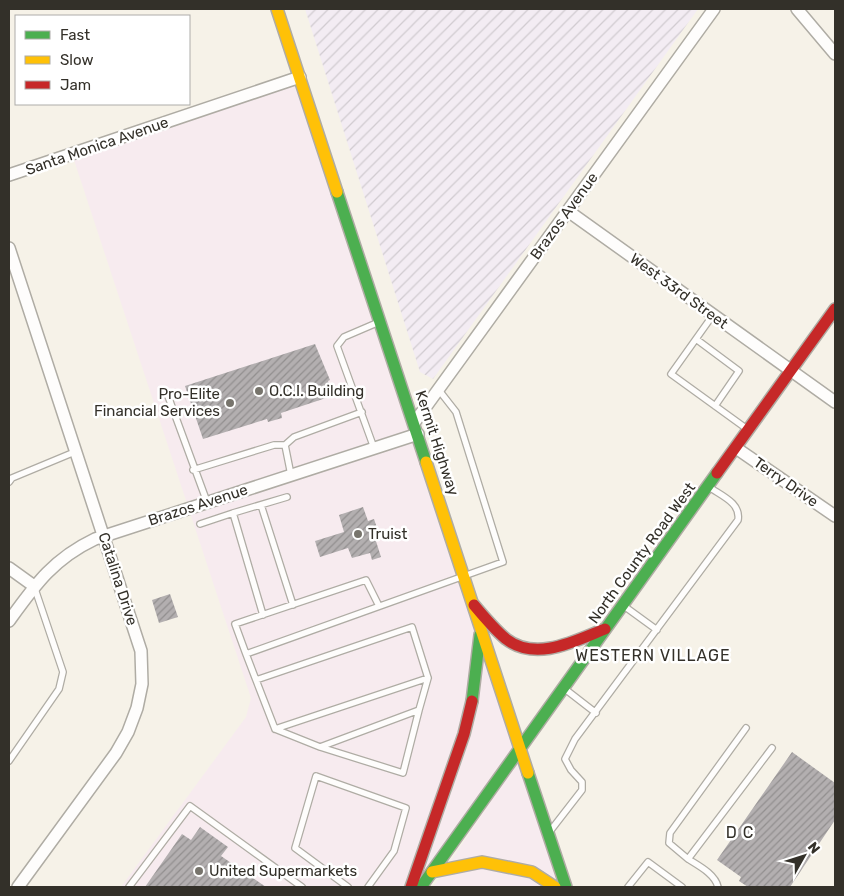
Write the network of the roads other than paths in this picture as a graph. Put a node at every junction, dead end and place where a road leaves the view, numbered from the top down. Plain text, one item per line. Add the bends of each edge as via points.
1 (277, 9) edge
2 (714, 9) edge
3 (797, 9) edge
4 (835, 54) edge
5 (300, 77) junction
6 (9, 175) edge
7 (568, 211) junction
8 (9, 248) edge
9 (835, 309) edge
10 (713, 315) junction
11 (381, 322) junction
12 (696, 339) junction
13 (791, 372) junction
14 (438, 390) junction
15 (168, 396) dead end
16 (835, 402) edge
17 (715, 406) junction
18 (362, 412) junction
19 (414, 422) junction
20 (749, 430) junction
21 (418, 434) junction
22 (285, 445) junction
23 (374, 448) junction
24 (736, 448) junction
25 (77, 451) junction
26 (194, 470) junction
27 (291, 475) junction
28 (10, 478) edge
29 (708, 487) junction
30 (287, 497) dead end
31 (207, 502) junction
32 (261, 505) junction
33 (232, 513) junction
34 (835, 516) edge
35 (200, 524) dead end
36 (104, 535) junction
37 (9, 568) edge
38 (464, 575) junction
39 (34, 586) junction
40 (622, 604) junction
41 (292, 605) junction
42 (474, 605) junction
43 (380, 606) junction
44 (263, 615) junction
45 (9, 621) edge
46 (605, 629) junction
47 (657, 630) junction
48 (480, 632) junction
49 (246, 654) junction
50 (428, 678) junction
51 (256, 680) junction
52 (563, 688) junction
53 (419, 710) junction
54 (596, 712) junction
55 (746, 728) dead end
56 (274, 729) junction
57 (320, 747) junction
58 (520, 748) junction
59 (772, 748) dead end
60 (9, 761) edge
61 (548, 834) junction
62 (688, 859) junction
63 (432, 872) junction
64 (18, 887) edge
65 (129, 887) edge
66 (302, 887) edge
67 (348, 887) edge
68 (368, 887) edge
69 (411, 887) edge
70 (421, 887) edge
71 (555, 887) edge
72 (566, 887) edge
73 (628, 887) edge
74 (682, 887) edge
75 (718, 887) edge

1 - 5 main road, Kermit Highway
2 - 7 street, Brazos Avenue
3 - 4 street
5 - 6 street, Santa Monica Avenue
5 - 11 main road, Kermit Highway
7 - 10 street, West 33rd Street
7 - 14 street, Brazos Avenue
8 - 25 street, Catalina Drive
9 - 13 main road, North County Road West
10 - 12 lane
10 - 13 street, West 33rd Street
11 - 18 lane via 344,337 337,346
11 - 19 main road, Kermit Highway
12 - 17 lane via 739,371
12 - 17 lane via 671,374
13 - 16 street, West 33rd Street
13 - 20 main road, North County Road West
14 - 19 street, Brazos Avenue
14 - 38 lane via 456,412 503,562
15 - 26 lane
17 - 20 lane
18 - 22 lane via 294,437
18 - 23 lane
19 - 21 main road, Kermit Highway
20 - 24 main road, North County Road West
21 - 23 street, Brazos Avenue
21 - 38 main road, Kermit Highway
22 - 26 lane via 274,445
22 - 27 lane
23 - 27 street, Brazos Avenue
24 - 29 main road, North County Road West
24 - 34 street, Terry Drive
25 - 28 lane
25 - 36 street, Catalina Drive
26 - 31 lane
27 - 31 street, Brazos Avenue
29 - 40 main road, North County Road West
29 - 47 lane via 734,504 738,520
30 - 32 lane
31 - 36 street, Brazos Avenue
32 - 33 lane
32 - 41 lane
33 - 35 lane
33 - 44 lane
36 - 39 street, Brazos Avenue via 74,549 56,562
36 - 64 street, Catalina Drive via 141,651 142,684 137,708 116,753
37 - 39 street
38 - 42 main road, Kermit Highway
38 - 43 lane
39 - 45 street, Brazos Avenue
39 - 60 lane via 63,672 59,689
40 - 46 main road, North County Road West
40 - 47 lane
41 - 43 lane via 366,580
41 - 44 lane
42 - 46 main road via 511,643 528,649 553,648
42 - 48 main road, Kermit Highway
43 - 49 lane
44 - 49 lane via 235,624
46 - 52 main road, North County Road West
47 - 54 lane
48 - 58 main road, Kermit Highway
48 - 69 main road via 471,706 464,734
49 - 51 lane
50 - 51 lane via 412,628
50 - 53 lane
50 - 56 lane
51 - 56 lane
52 - 54 lane
52 - 58 main road, North County Road West
53 - 57 lane
53 - 57 lane via 403,773
54 - 61 lane via 565,759 582,782 582,790
55 - 62 lane via 670,833 669,843
56 - 57 lane
58 - 61 main road, Kermit Highway
58 - 63 main road, North County Road West
59 - 62 lane
61 - 72 main road, Kermit Highway
62 - 75 lane via 708,872
63 - 70 main road, North County Road West
63 - 71 main road via 482,862 532,872
65 - 66 lane via 190,806
67 - 68 lane via 295,848 316,776 406,808 394,851
73 - 74 lane via 648,862

